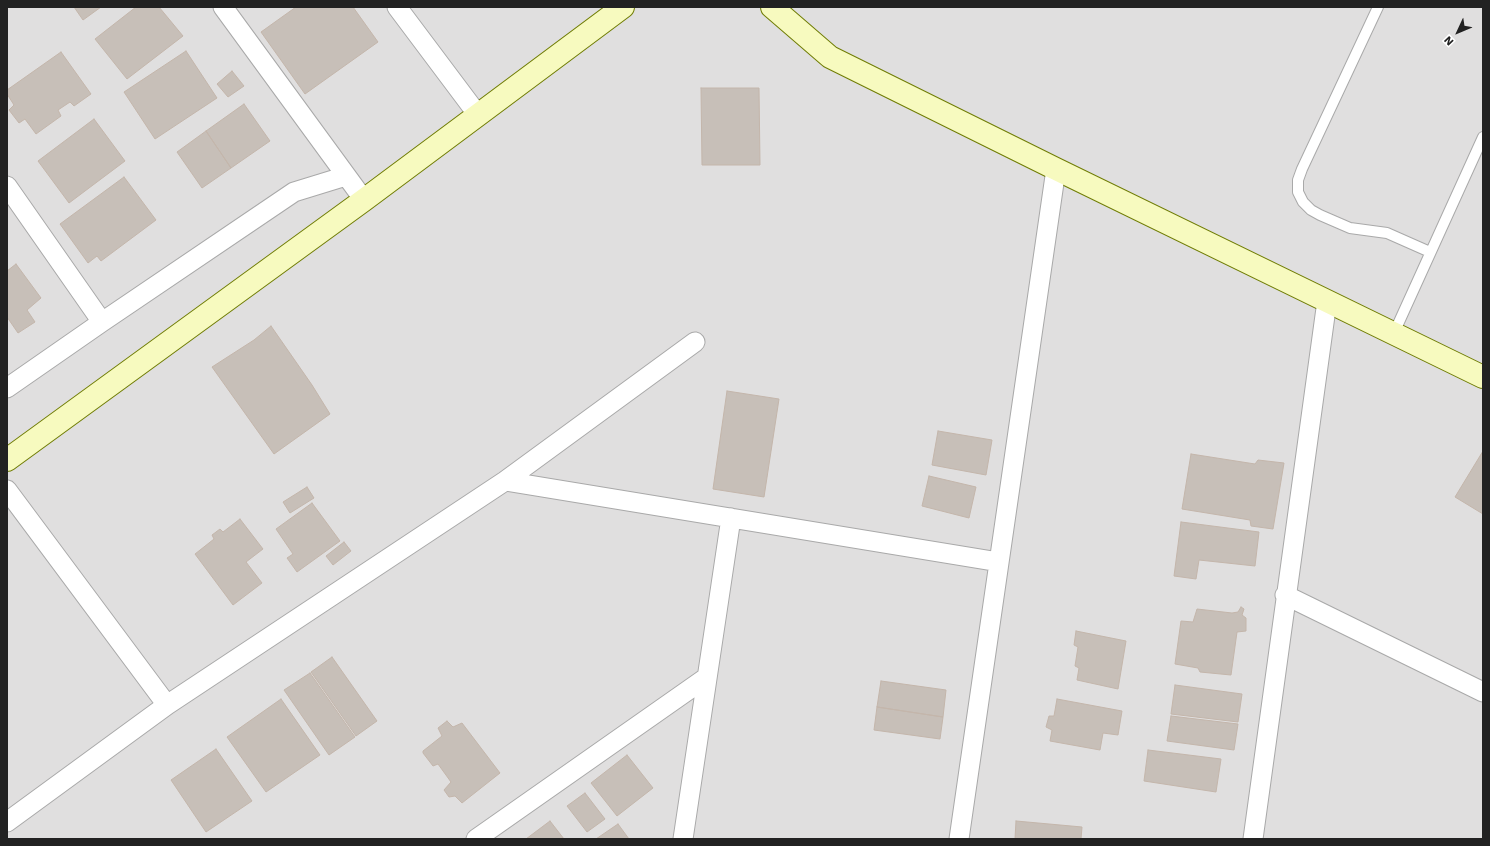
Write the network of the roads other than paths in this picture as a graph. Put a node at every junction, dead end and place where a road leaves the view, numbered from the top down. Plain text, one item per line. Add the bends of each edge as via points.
1 (223, 7) edge
2 (397, 7) edge
3 (623, 7) edge
4 (772, 7) edge
5 (1378, 7) edge
6 (478, 115) junction
7 (1483, 137) edge
8 (1056, 169) junction
9 (346, 176) junction
10 (7, 186) edge
11 (364, 200) junction
12 (1430, 252) junction
13 (1327, 300) junction
14 (102, 322) junction
15 (1394, 333) junction
16 (695, 342) dead end
17 (1483, 376) edge
18 (7, 388) edge
19 (7, 460) edge
20 (505, 481) junction
21 (7, 490) edge
22 (730, 518) junction
23 (999, 562) junction
24 (1285, 595) junction
25 (707, 677) junction
26 (1483, 692) edge
27 (167, 705) junction
28 (7, 822) edge
29 (476, 839) edge
30 (683, 839) edge
31 (959, 839) edge
32 (1253, 839) edge

1 - 9 street
2 - 6 street
3 - 6 street
4 - 8 street via 830,57
5 - 12 lane via 1302,169 1298,180 1298,192 1303,202 1320,215 1350,228 1387,234
6 - 11 street
7 - 12 lane
8 - 13 street
8 - 23 street
9 - 11 street
9 - 14 street via 294,192
10 - 14 street
11 - 19 street
12 - 15 lane
13 - 15 street
13 - 24 street
14 - 18 street
15 - 17 street
16 - 20 street
20 - 22 street
20 - 27 street
21 - 27 street
22 - 23 street
22 - 25 street
23 - 31 street
24 - 26 street
24 - 32 street
25 - 29 street
25 - 30 street
27 - 28 street

